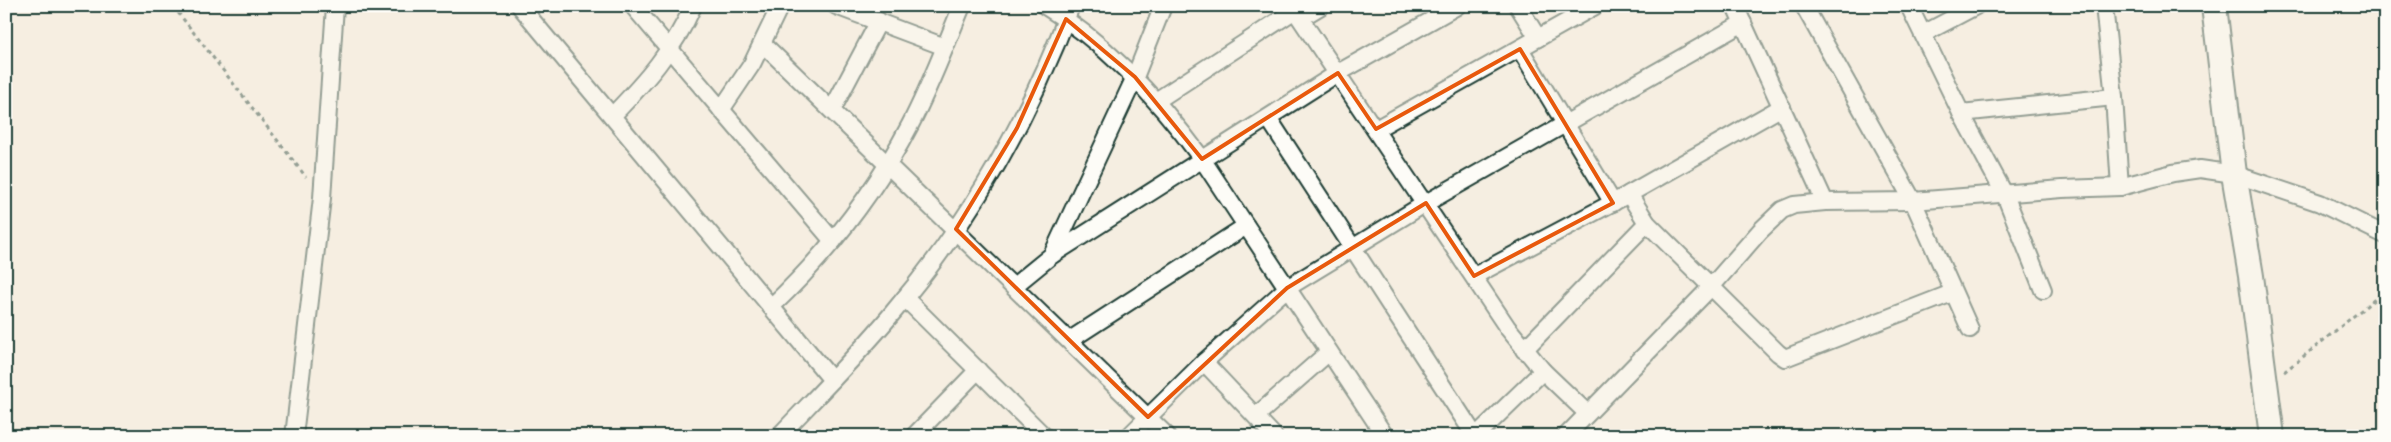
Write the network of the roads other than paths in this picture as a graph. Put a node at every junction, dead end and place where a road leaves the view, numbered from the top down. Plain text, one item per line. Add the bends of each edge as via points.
1 (335, 6) edge
2 (520, 6) edge
3 (633, 6) edge
4 (693, 6) edge
5 (780, 6) edge
6 (836, 6) edge
7 (962, 6) edge
8 (1045, 6) edge
9 (1163, 6) edge
10 (1321, 6) edge
11 (1457, 6) edge
12 (1518, 6) edge
13 (1596, 6) edge
14 (1735, 6) edge
15 (1804, 6) edge
16 (1909, 6) edge
17 (1976, 6) edge
18 (2104, 6) edge
19 (2214, 6) edge
20 (1296, 11) edge
21 (1068, 13) edge
22 (878, 21) junction
23 (1743, 23) junction
24 (1923, 34) junction
25 (1538, 38) junction
26 (763, 44) junction
27 (945, 47) junction
28 (670, 49) junction
29 (1520, 49) junction
30 (1338, 73) junction
31 (1134, 77) junction
32 (2114, 97) junction
33 (1156, 101) junction
34 (1782, 107) junction
35 (721, 110) junction
36 (832, 110) junction
37 (1961, 113) junction
38 (612, 116) junction
39 (1269, 119) junction
40 (1565, 124) junction
41 (1376, 129) junction
42 (1202, 159) junction
43 (888, 164) junction
44 (2234, 174) junction
45 (2120, 187) junction
46 (1629, 194) junction
47 (2004, 195) junction
48 (1913, 201) junction
49 (1825, 202) junction
50 (1426, 203) junction
51 (1613, 203) junction
52 (1647, 223) junction
53 (1246, 226) junction
54 (956, 229) junction
55 (2385, 235) edge
56 (833, 241) junction
57 (1353, 248) junction
58 (1052, 255) junction
59 (1474, 276) junction
60 (1014, 286) junction
61 (1711, 287) junction
62 (1287, 288) junction
63 (2044, 290) dead end
64 (1952, 293) junction
65 (905, 298) junction
66 (771, 307) junction
67 (1970, 329) dead end
68 (1070, 340) junction
69 (1524, 350) junction
70 (1329, 352) junction
71 (1204, 362) junction
72 (978, 370) junction
73 (1543, 371) junction
74 (832, 380) junction
75 (1587, 413) junction
76 (1256, 416) junction
77 (1148, 417) junction
78 (1033, 432) edge
79 (294, 436) edge
80 (779, 436) edge
81 (914, 436) edge
82 (1129, 436) edge
83 (1167, 436) edge
84 (1274, 436) edge
85 (1385, 436) edge
86 (1476, 436) edge
87 (1566, 436) edge
88 (2272, 436) edge

1 - 79 street via 322,198
2 - 38 street
3 - 28 street
4 - 28 street
5 - 26 street
6 - 22 street
7 - 27 street
8 - 21 street
9 - 31 street
10 - 20 street
11 - 30 street
12 - 25 street
13 - 25 street
14 - 23 street
15 - 48 street
16 - 24 street
17 - 24 street
18 - 32 street
19 - 44 street
20 - 30 street
20 - 33 street
21 - 31 street
21 - 54 street via 1017,128
22 - 27 street
22 - 36 street
23 - 34 street
23 - 40 street
24 - 37 street
25 - 29 street
26 - 35 street
26 - 36 street
27 - 43 street via 925,95
28 - 35 street
28 - 38 street
29 - 40 street
29 - 41 street
30 - 39 street
30 - 41 street
31 - 33 street
31 - 58 street
32 - 37 street
32 - 45 street
33 - 42 street
34 - 46 street
34 - 49 street
35 - 56 street
36 - 43 street
37 - 47 street
38 - 66 street
39 - 42 street
39 - 57 street
40 - 50 street
40 - 51 street
41 - 50 street
42 - 53 street
42 - 58 street
43 - 54 street
43 - 56 street
44 - 45 street via 2191,170
44 - 55 street via 2320,203
44 - 88 street
45 - 47 street
46 - 51 street
46 - 52 street
47 - 48 street
47 - 63 street
48 - 49 street
48 - 64 street
49 - 61 street via 1794,204 1782,210
50 - 57 street
50 - 59 street
51 - 59 street
52 - 61 street
52 - 69 street
53 - 62 street
53 - 68 street
54 - 60 street
54 - 65 street
56 - 66 street
57 - 62 street
57 - 86 street
58 - 60 street
59 - 69 street
60 - 68 street
61 - 64 street via 1785,358
61 - 75 street
62 - 70 street
62 - 71 street
64 - 67 street
65 - 72 street
65 - 74 street
66 - 74 street
68 - 77 street
69 - 73 street
70 - 76 street
70 - 85 street
71 - 76 street
71 - 77 street
72 - 78 street
72 - 81 street
73 - 75 street
73 - 86 street
74 - 80 street
75 - 87 street
76 - 84 street
77 - 82 street
77 - 83 street

